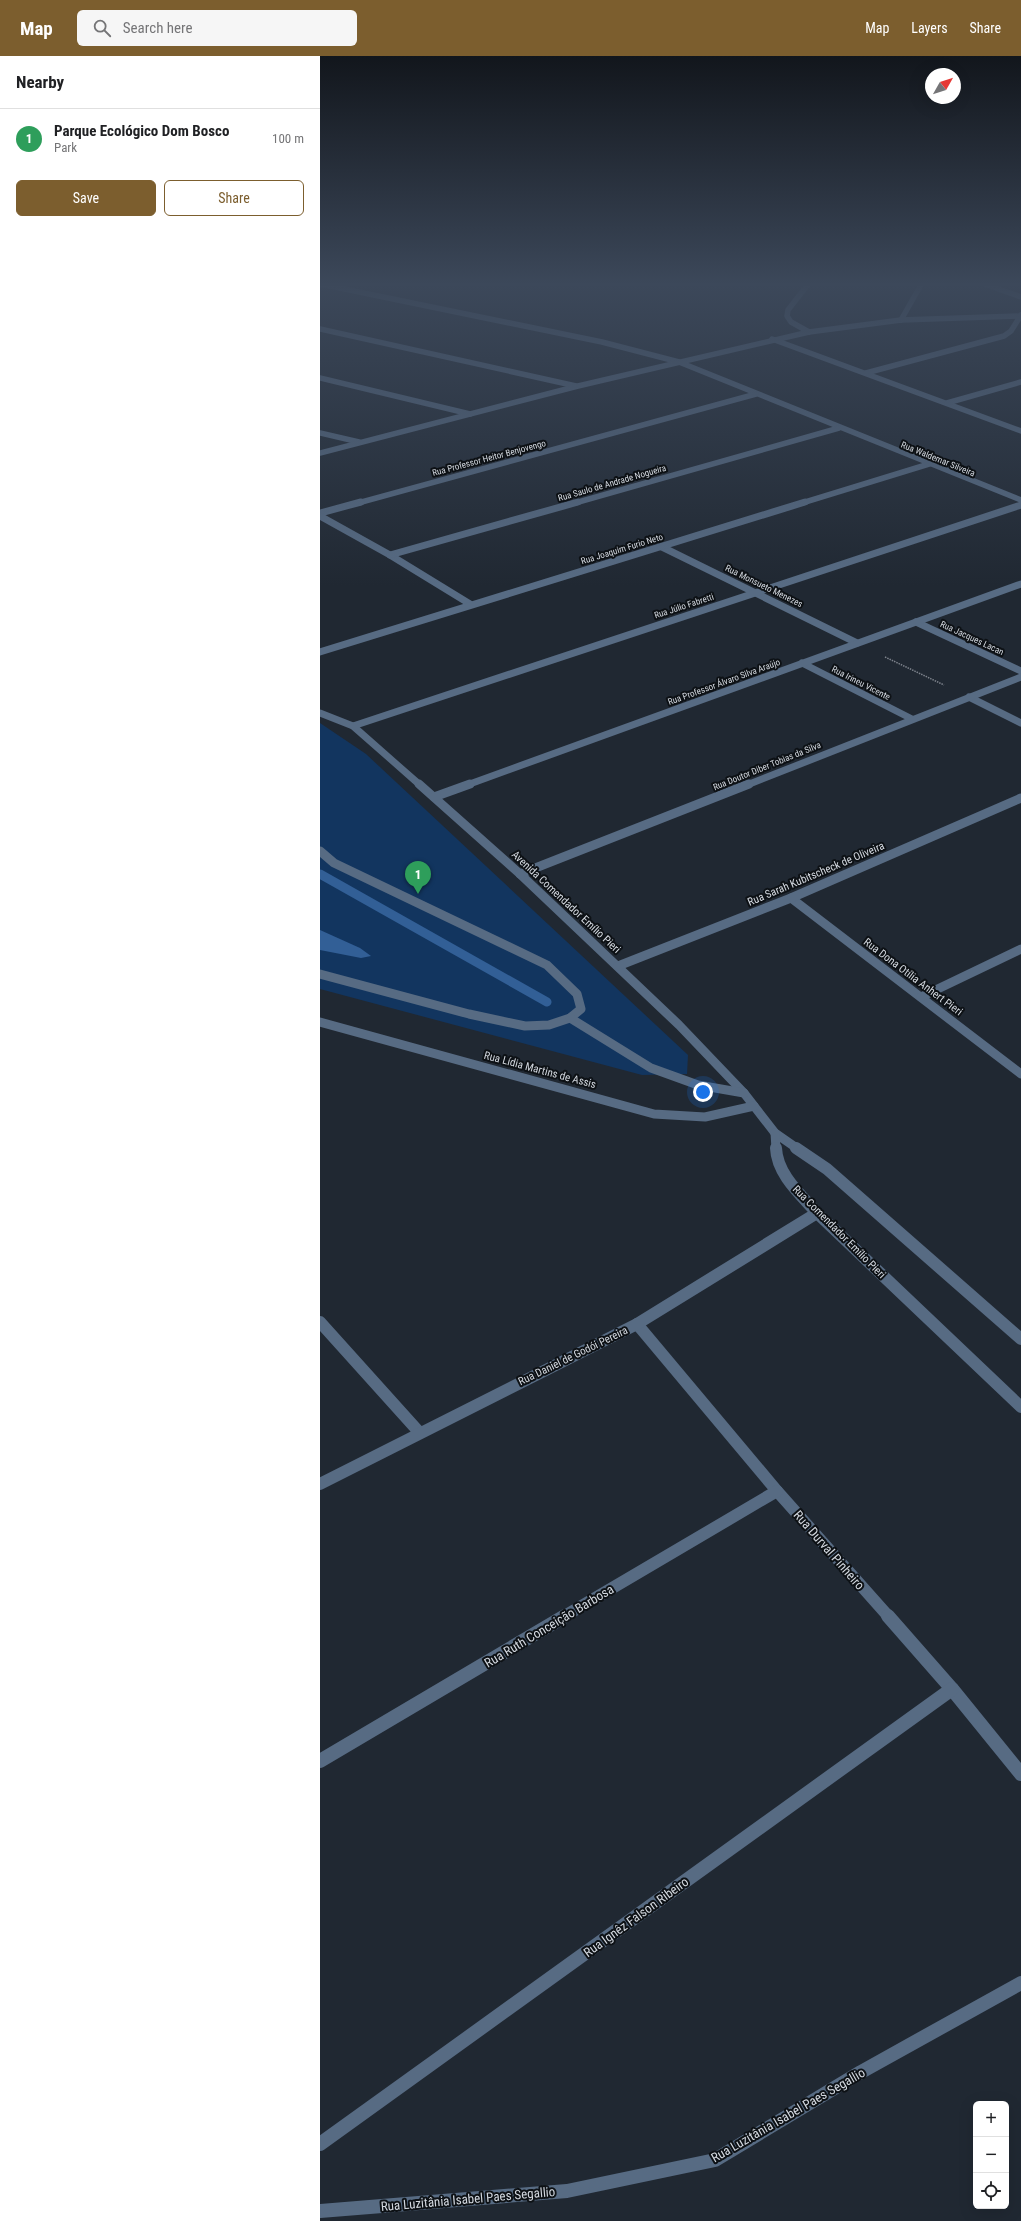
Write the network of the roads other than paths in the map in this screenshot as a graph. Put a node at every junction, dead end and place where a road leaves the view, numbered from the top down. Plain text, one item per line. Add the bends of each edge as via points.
1 (345, 384) edge
2 (569, 384) edge
3 (586, 384) edge
4 (732, 384) edge
5 (896, 384) edge
6 (1014, 384) edge
7 (578, 386) junction
8 (756, 394) junction
9 (947, 403) junction
10 (472, 414) junction
11 (839, 428) junction
12 (1021, 431) edge
13 (320, 433) edge
14 (360, 443) junction
15 (320, 453) edge
16 (929, 464) junction
17 (1021, 500) edge
18 (1021, 505) edge
19 (320, 514) edge
20 (662, 547) junction
21 (390, 555) junction
22 (1021, 584) edge
23 (755, 592) junction
24 (470, 604) junction
25 (916, 622) junction
26 (858, 643) junction
27 (320, 652) edge
28 (802, 663) junction
29 (1021, 671) edge
30 (1021, 677) edge
31 (969, 697) junction
32 (320, 713) edge
33 (912, 719) junction
34 (1021, 724) edge
35 (353, 726) junction
36 (434, 797) junction
37 (1021, 798) edge
38 (320, 851) edge
39 (520, 874) junction
40 (791, 898) junction
41 (1021, 949) edge
42 (618, 966) junction
43 (320, 974) edge
44 (921, 997) junction
45 (570, 1018) junction
46 (320, 1022) edge
47 (1021, 1074) edge
48 (744, 1093) junction
49 (754, 1106) junction
50 (775, 1133) junction
51 (818, 1213) junction
52 (320, 1322) edge
53 (637, 1324) junction
54 (1021, 1338) edge
55 (1021, 1407) edge
56 (420, 1432) junction
57 (320, 1484) edge
58 (777, 1492) junction
59 (952, 1689) junction
60 (320, 1761) edge
61 (1021, 1774) edge
62 (1021, 1983) edge
63 (320, 2144) edge
64 (320, 2212) edge

1 - 10 street
2 - 7 street
3 - 7 street
4 - 8 street, Rua Waldemar Silveira
5 - 9 street
6 - 9 street
7 - 10 street
8 - 11 street, Rua Waldemar Silveira
8 - 19 street, Rua Professor Heitor Benjovengo
9 - 12 street
10 - 14 street
11 - 16 street, Rua Waldemar Silveira
11 - 21 street, Rua Saulo de Andrade Nogueira
13 - 14 street
14 - 15 street
16 - 17 street, Rua Waldemar Silveira
16 - 20 street, Rua Joaquim Furio Neto
18 - 23 street, Rua Júlio Fabretti
19 - 21 street
20 - 23 street, Rua Monsueto Menezes
20 - 24 street, Rua Joaquim Furio Neto
21 - 24 street
22 - 25 street, Rua Professor Álvaro Silva Araújo
23 - 26 street, Rua Monsueto Menezes
23 - 35 street, Rua Júlio Fabretti
24 - 27 street, Rua Joaquim Furio Neto
25 - 26 street, Rua Professor Álvaro Silva Araújo
25 - 29 street, Rua Jacques Lacan
26 - 28 street, Rua Professor Álvaro Silva Araújo
28 - 33 street, Rua Irineu Vicente
28 - 36 street, Rua Professor Álvaro Silva Araújo
30 - 31 street, Rua Doutor Diber Tobias da Silva
31 - 33 street, Rua Doutor Diber Tobias da Silva
31 - 34 street
32 - 35 street, Avenida Comendador Emílio Pieri
33 - 39 street, Rua Doutor Diber Tobias da Silva
35 - 36 street, Avenida Comendador Emílio Pieri
36 - 39 street, Avenida Comendador Emílio Pieri
37 - 40 street, Rua Sarah Kubitscheck de Oliveira
38 - 45 street via 334,863 546,965 577,994 581,1009
39 - 42 street, Avenida Comendador Emílio Pieri
40 - 42 street, Rua Sarah Kubitscheck de Oliveira
40 - 44 street, Rua Dona Otília Anhert Pieri
41 - 44 street
42 - 48 street, Avenida Comendador Emílio Pieri
43 - 45 street via 469,1014 525,1026 549,1025
44 - 47 street, Rua Dona Otília Anhert Pieri
45 - 48 street via 651,1068 698,1085
46 - 49 street, Rua Lídia Martins de Assis via 654,1114 698,1119 721,1117
48 - 49 street, Avenida Comendador Emílio Pieri
49 - 50 street, Avenida Comendador Emílio Pieri
50 - 51 street, Rua Comendador Emílio Pieri via 776,1159 789,1182
50 - 54 street via 827,1169
51 - 53 street, Rua Daniel de Godói Pereira
51 - 55 street, Rua Comendador Emílio Pieri
52 - 56 street
53 - 56 street, Rua Daniel de Godói Pereira
53 - 58 street, Rua Durval Pinheiro
56 - 57 street, Rua Daniel de Godói Pereira
58 - 59 street, Rua Durval Pinheiro
58 - 60 street, Rua Ruth Conceição Barbosa
59 - 61 street, Rua Durval Pinheiro
59 - 63 street, Rua Ignêz Falson Ribeiro
62 - 64 street, Rua Luzitânia Isabel Paes Segallio via 861,2072 715,2160 567,2191

